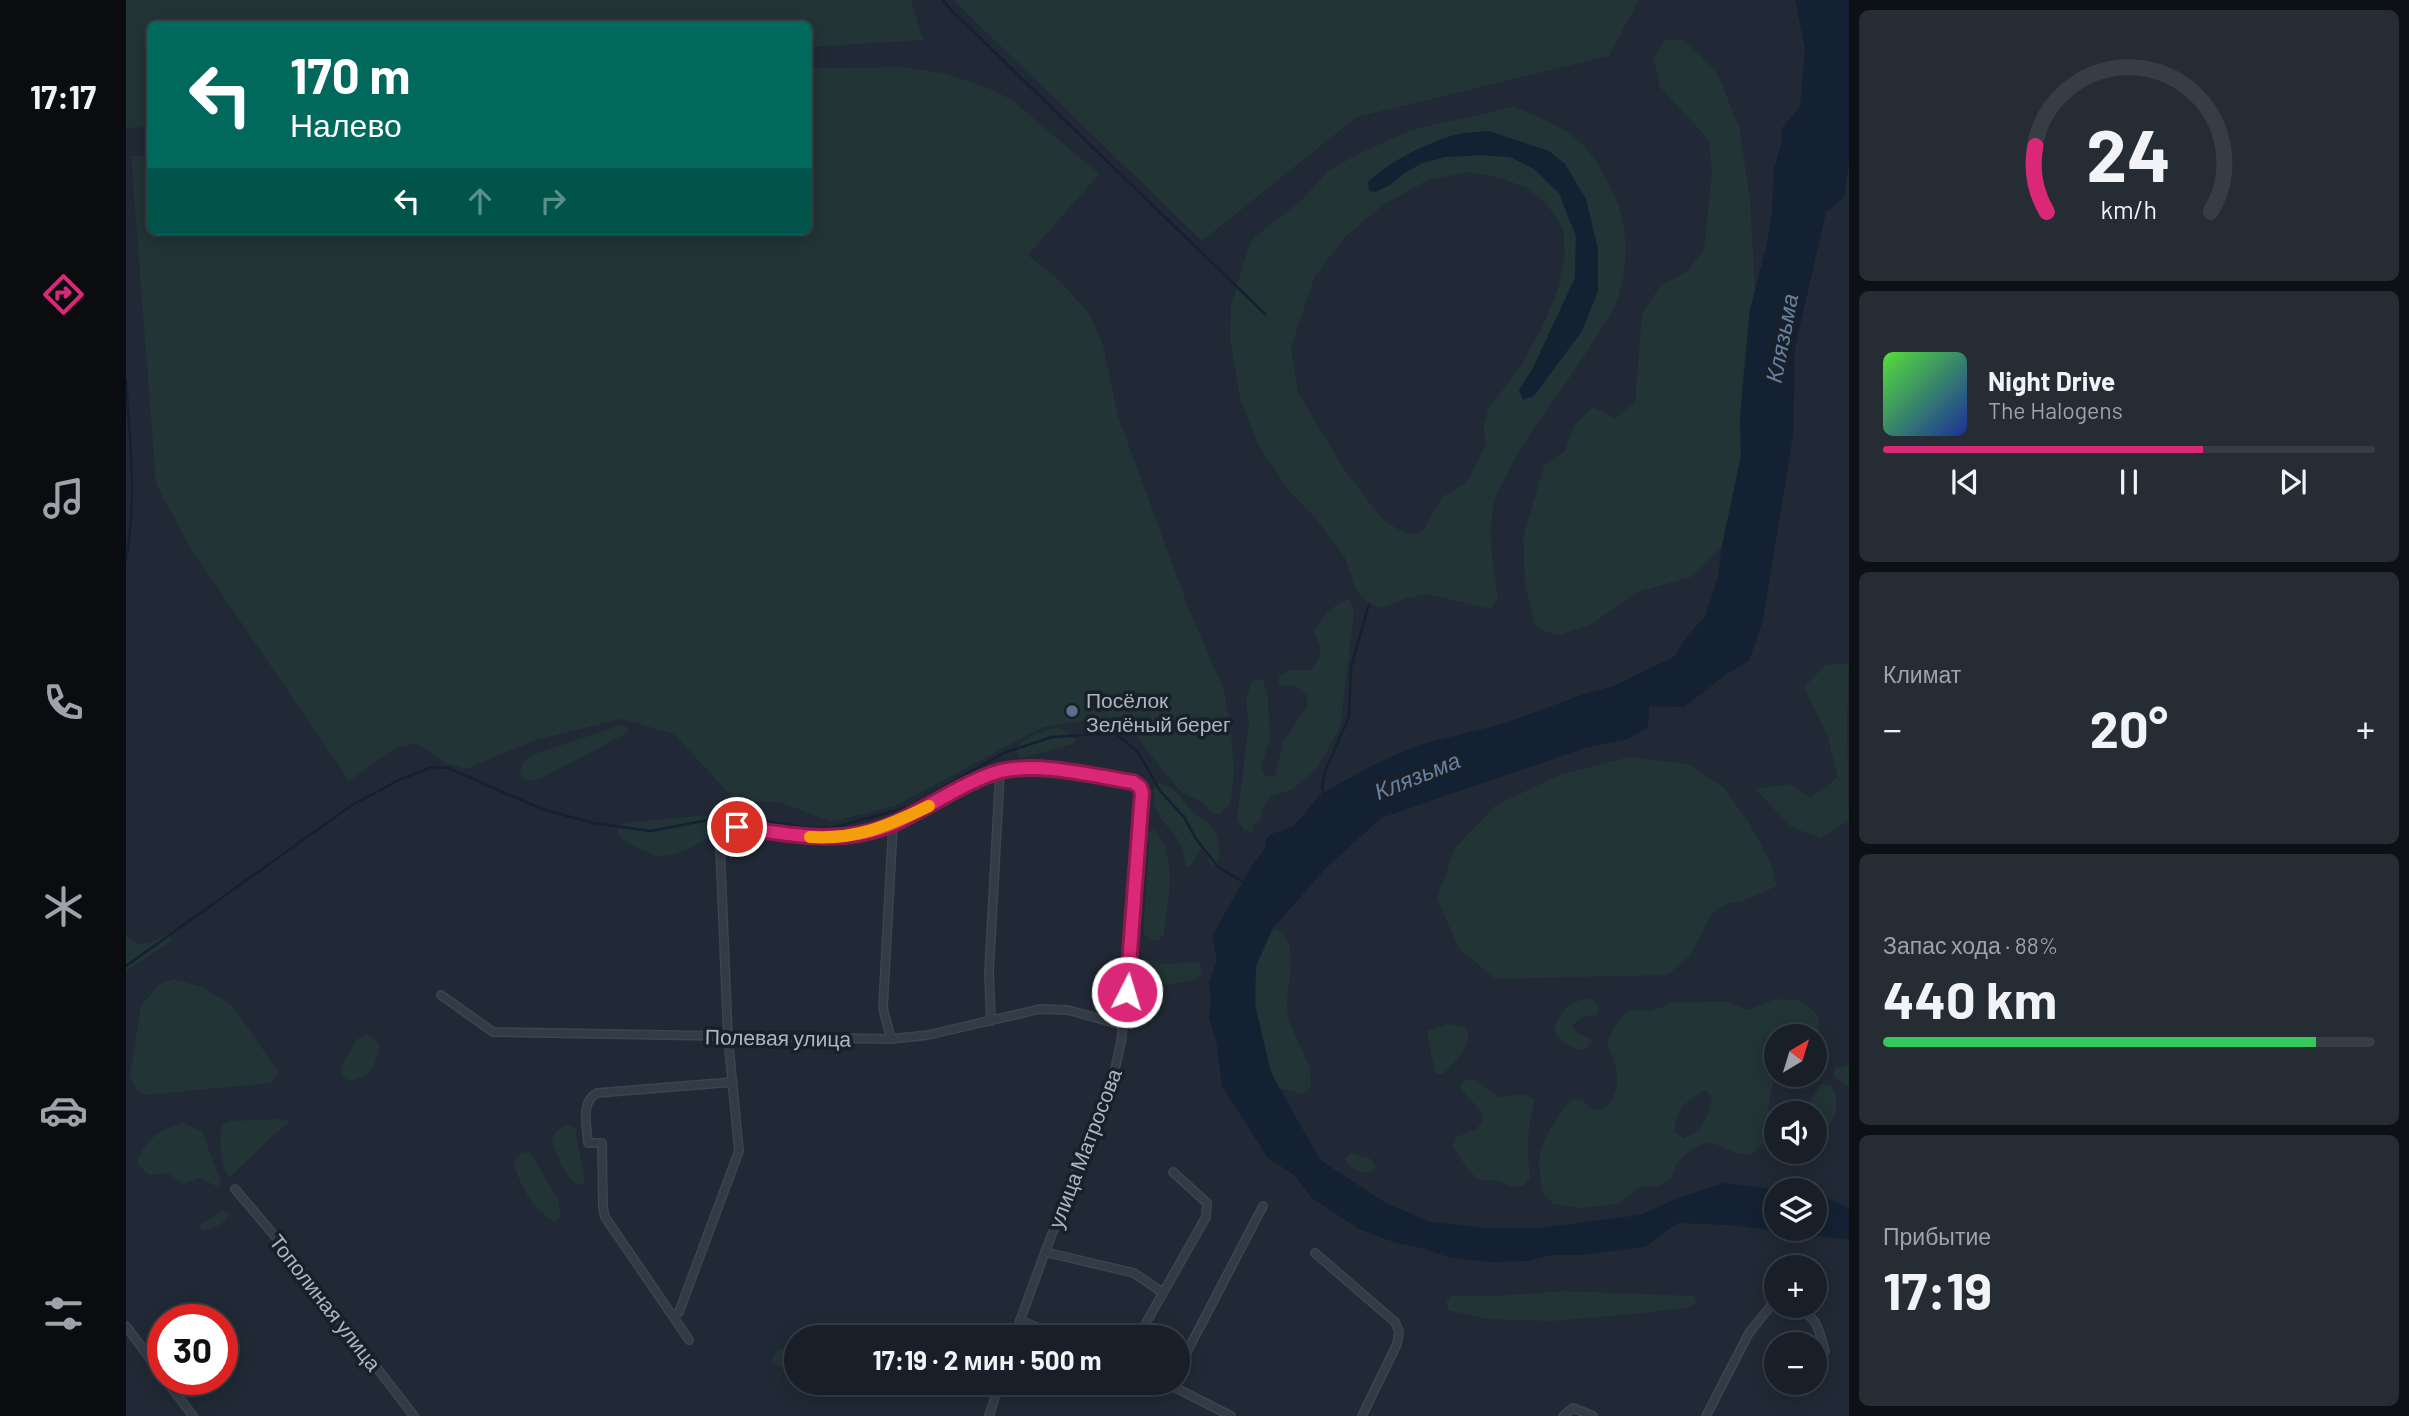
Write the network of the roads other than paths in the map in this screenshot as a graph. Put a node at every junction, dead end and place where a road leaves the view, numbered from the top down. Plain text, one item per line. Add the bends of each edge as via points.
1 (1000, 772) junction
2 (893, 824) junction
3 (441, 995) dead end
4 (991, 1021) junction
5 (1122, 1025) junction
6 (728, 1037) junction
7 (891, 1039) junction
8 (733, 1082) junction
9 (1173, 1172) dead end
10 (235, 1189) dead end
11 (1263, 1206) dead end
12 (1045, 1252) junction
13 (1315, 1253) dead end
14 (1162, 1292) junction
15 (1764, 1315) edge
16 (675, 1316) junction
17 (1020, 1320) junction
18 (1018, 1325) edge
19 (1032, 1325) edge
20 (1144, 1325) edge
21 (126, 1326) edge
22 (689, 1339) dead end
23 (1190, 1346) edge
24 (147, 1354) edge
25 (177, 1395) edge
26 (996, 1395) edge
27 (1190, 1395) edge
28 (193, 1416) edge
29 (414, 1416) edge
30 (989, 1416) edge
31 (1231, 1416) edge
32 (1362, 1416) edge
33 (1563, 1416) edge
34 (1593, 1416) edge
35 (1706, 1416) edge

1 - 2 street
1 - 4 street via 989,973
1 - 5 street, улица Матросова via 1030,767 1133,782 1140,787
2 - 6 street via 864,834 826,838 737,827 728,833 720,846
2 - 7 street via 883,1008
3 - 6 street, Полевая улица via 493,1032
4 - 5 street, Полевая улица via 1040,1009 1068,1010
4 - 7 street, Полевая улица
5 - 12 street, улица Матросова via 1114,1074
6 - 7 street, Полевая улица
6 - 8 street
8 - 16 street via 737,1162
8 - 16 street via 597,1093 586,1104 587,1143 602,1143 605,1217
9 - 14 street via 1207,1203 1206,1217
10 - 29 street, Тополиная улица
11 - 23 street
12 - 14 street via 1134,1273
12 - 17 street, улица Матросова
13 - 32 street via 1395,1322 1399,1331
14 - 20 street
15 - 35 street
16 - 22 street
17 - 18 street, улица Матросова
17 - 19 street
21 - 24 street
25 - 28 street
26 - 30 street
27 - 31 street
33 - 34 street via 1573,1408

